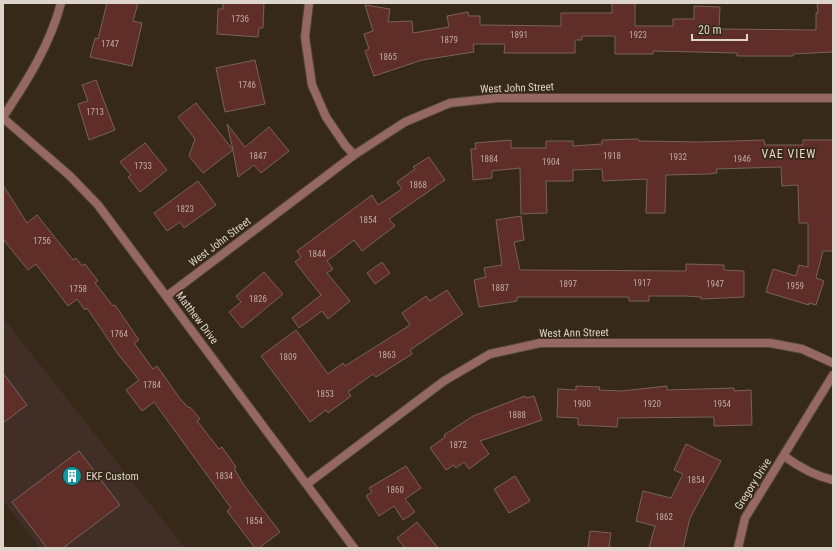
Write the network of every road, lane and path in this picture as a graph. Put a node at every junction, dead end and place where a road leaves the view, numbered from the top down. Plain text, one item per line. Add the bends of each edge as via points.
1 (61, 3) edge
2 (309, 3) edge
3 (833, 98) edge
4 (3, 118) edge
5 (354, 154) junction
6 (167, 296) junction
7 (833, 363) edge
8 (833, 374) edge
9 (784, 456) junction
10 (833, 480) edge
11 (307, 484) junction
12 (354, 548) edge
13 (738, 548) edge

1 - 4 street via 55,26 31,74
2 - 5 street via 305,37 312,85 326,117
3 - 5 street, West John Street via 497,98 450,103 405,122
4 - 6 street, Matthew Drive via 70,176 98,205
5 - 6 street, West John Street
6 - 11 street, Matthew Drive
7 - 11 street, West Ann Street via 802,349 770,343 540,343 490,354 444,381
8 - 9 street, Gregory Drive
9 - 10 street via 802,468
9 - 13 street, Gregory Drive via 744,518
11 - 12 street, Matthew Drive

